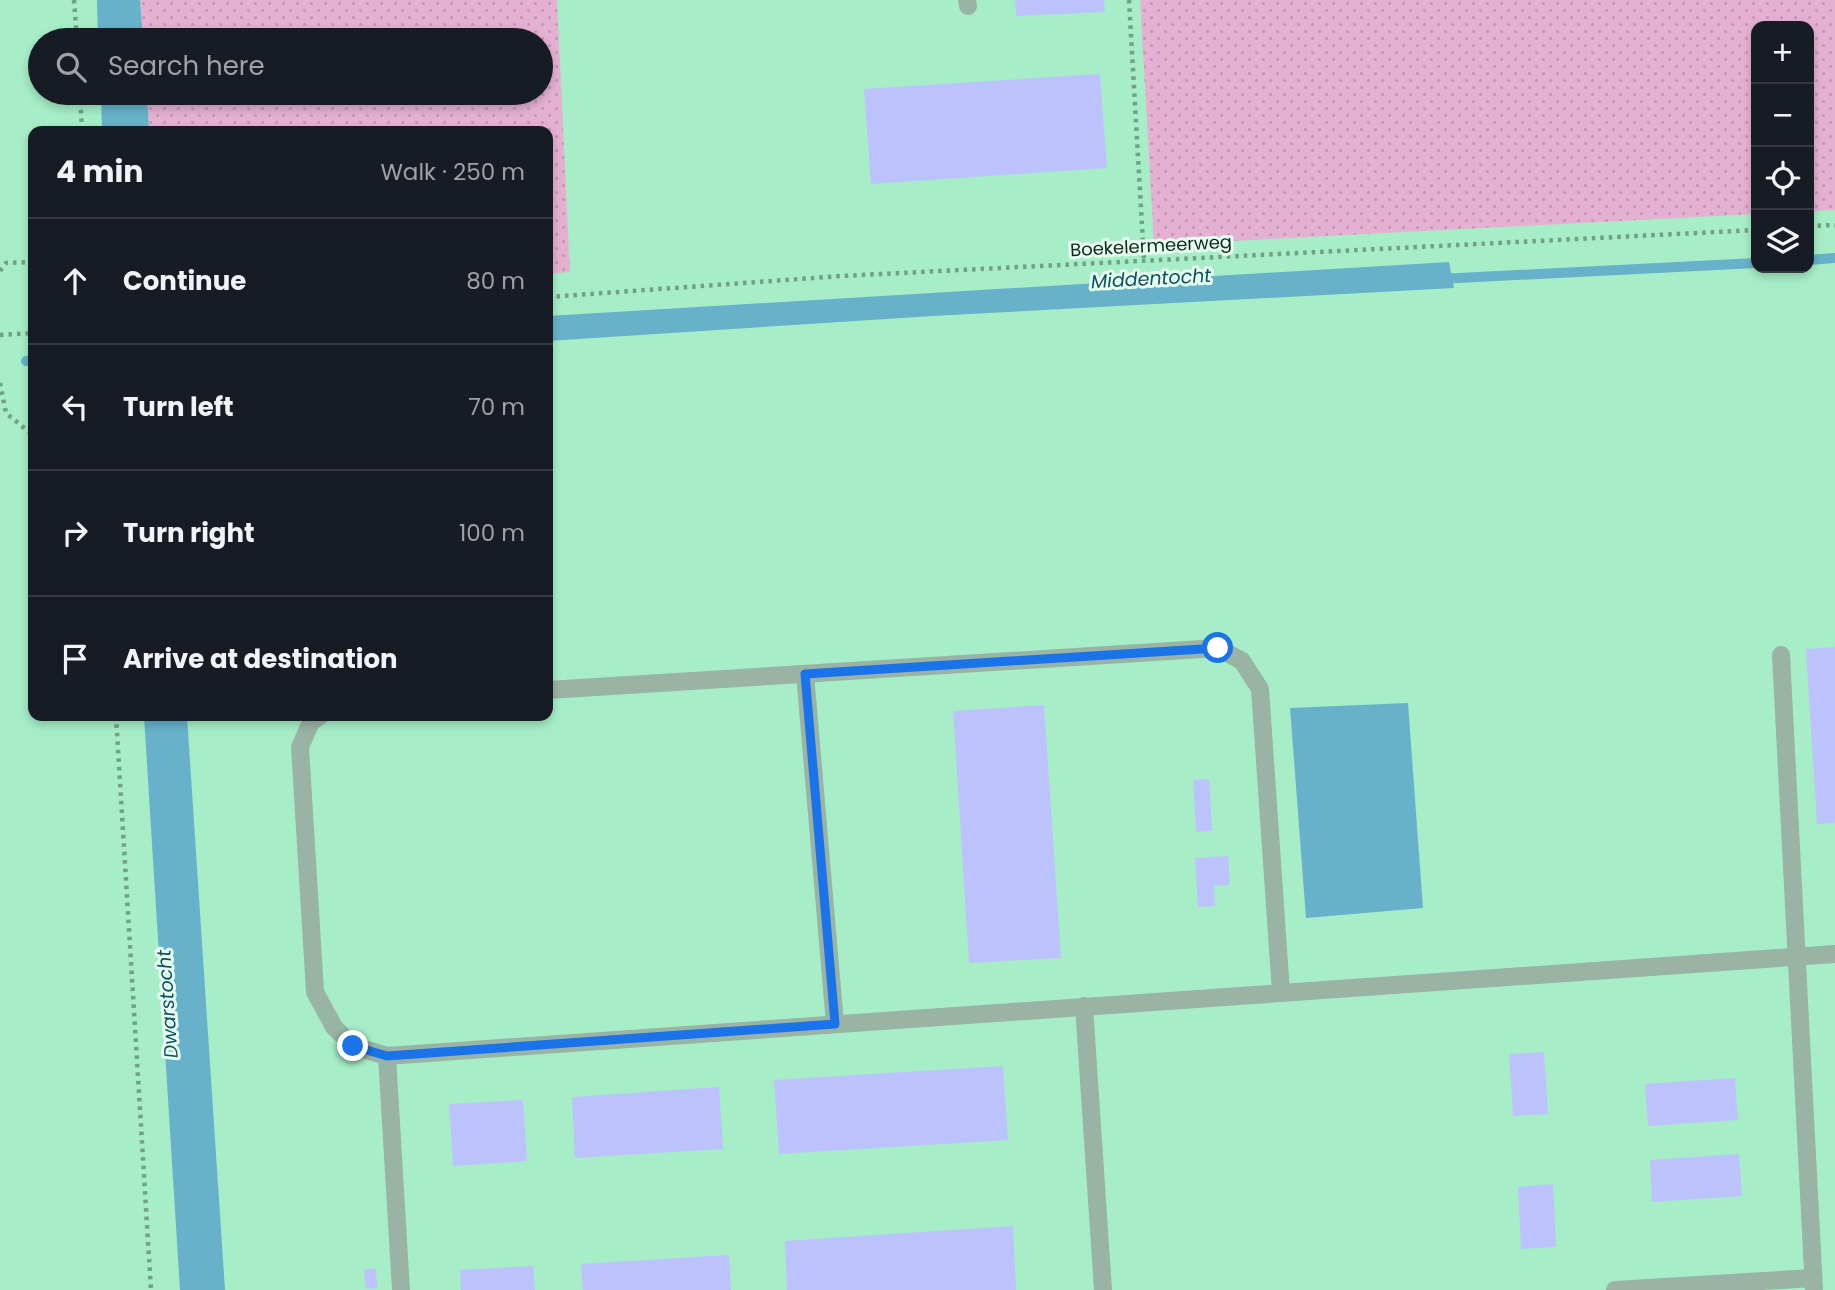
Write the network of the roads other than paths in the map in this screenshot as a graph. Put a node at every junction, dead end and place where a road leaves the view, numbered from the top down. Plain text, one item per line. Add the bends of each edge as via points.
1 (1781, 655) dead end
2 (805, 674) junction
3 (553, 690) edge
4 (312, 721) edge
5 (1835, 954) edge
6 (1796, 956) junction
7 (1281, 992) junction
8 (1084, 1006) junction
9 (835, 1024) junction
10 (387, 1056) junction
11 (1814, 1284) edge
12 (401, 1290) edge
13 (1102, 1290) edge
14 (1615, 1290) edge

1 - 6 lane
2 - 3 lane
2 - 7 lane via 1218,648 1242,661 1260,689
2 - 9 lane
4 - 10 lane via 300,747 315,992 334,1027 353,1046
5 - 6 lane
6 - 7 lane
6 - 11 lane
7 - 8 lane
8 - 9 lane
8 - 13 lane
9 - 10 lane
10 - 12 lane
11 - 14 lane

